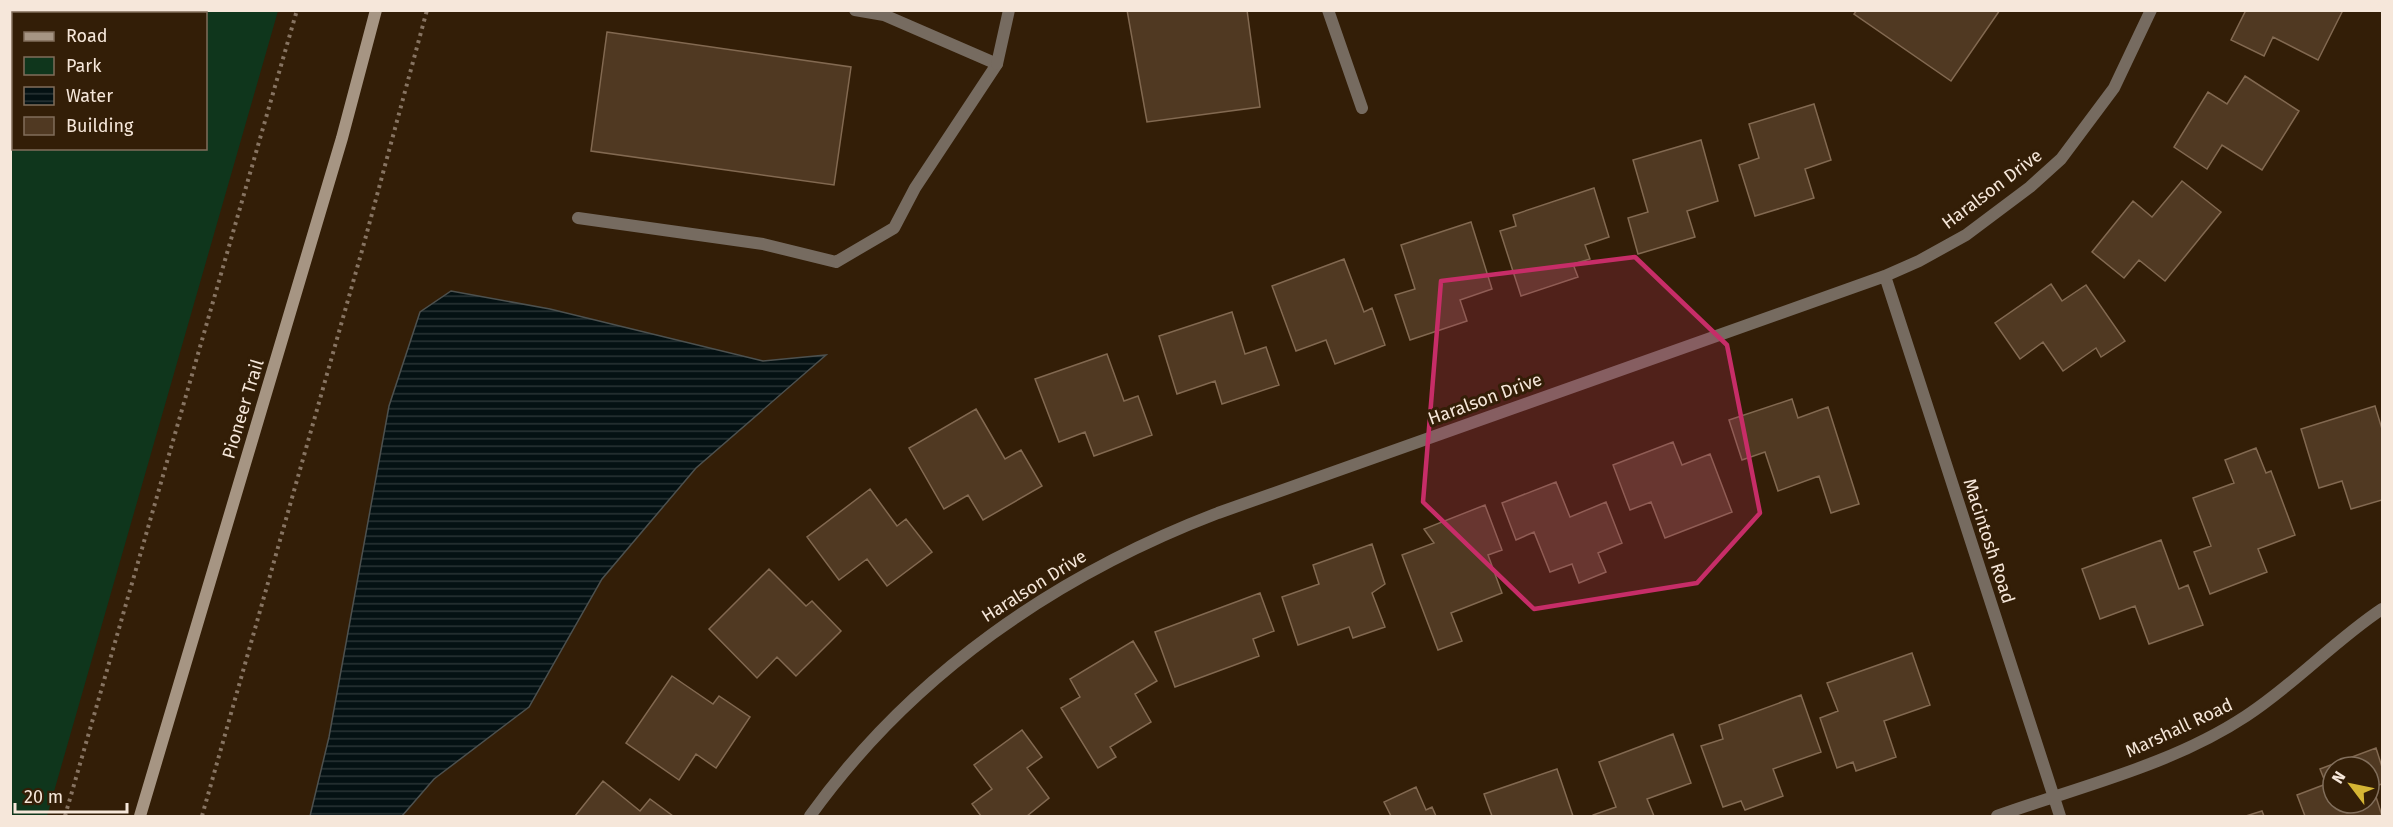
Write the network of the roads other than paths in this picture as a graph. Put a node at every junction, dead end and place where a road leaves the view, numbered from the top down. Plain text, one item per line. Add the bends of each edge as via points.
1 (376, 10) edge
2 (855, 10) edge
3 (1009, 10) edge
4 (1328, 10) edge
5 (2151, 10) edge
6 (997, 64) junction
7 (1362, 108) dead end
8 (578, 218) dead end
9 (1885, 276) junction
10 (2382, 609) edge
11 (2052, 796) junction
12 (140, 816) edge
13 (810, 816) edge
14 (1997, 816) edge
15 (2060, 816) edge

1 - 12 main road, Pioneer Trail via 342,138
2 - 6 street via 884,15
3 - 6 street
4 - 7 street
5 - 9 street, Haralson Drive via 2114,88 2061,159 1966,235
6 - 8 street via 915,188 894,228 836,262 763,244
9 - 11 street, Macintosh Road
9 - 13 street, Haralson Drive via 1218,513 1109,561 981,640 870,742
10 - 11 street, Marshall Road via 2246,716 2198,743 2133,770
11 - 14 street, Marshall Road
11 - 15 street, Macintosh Road

